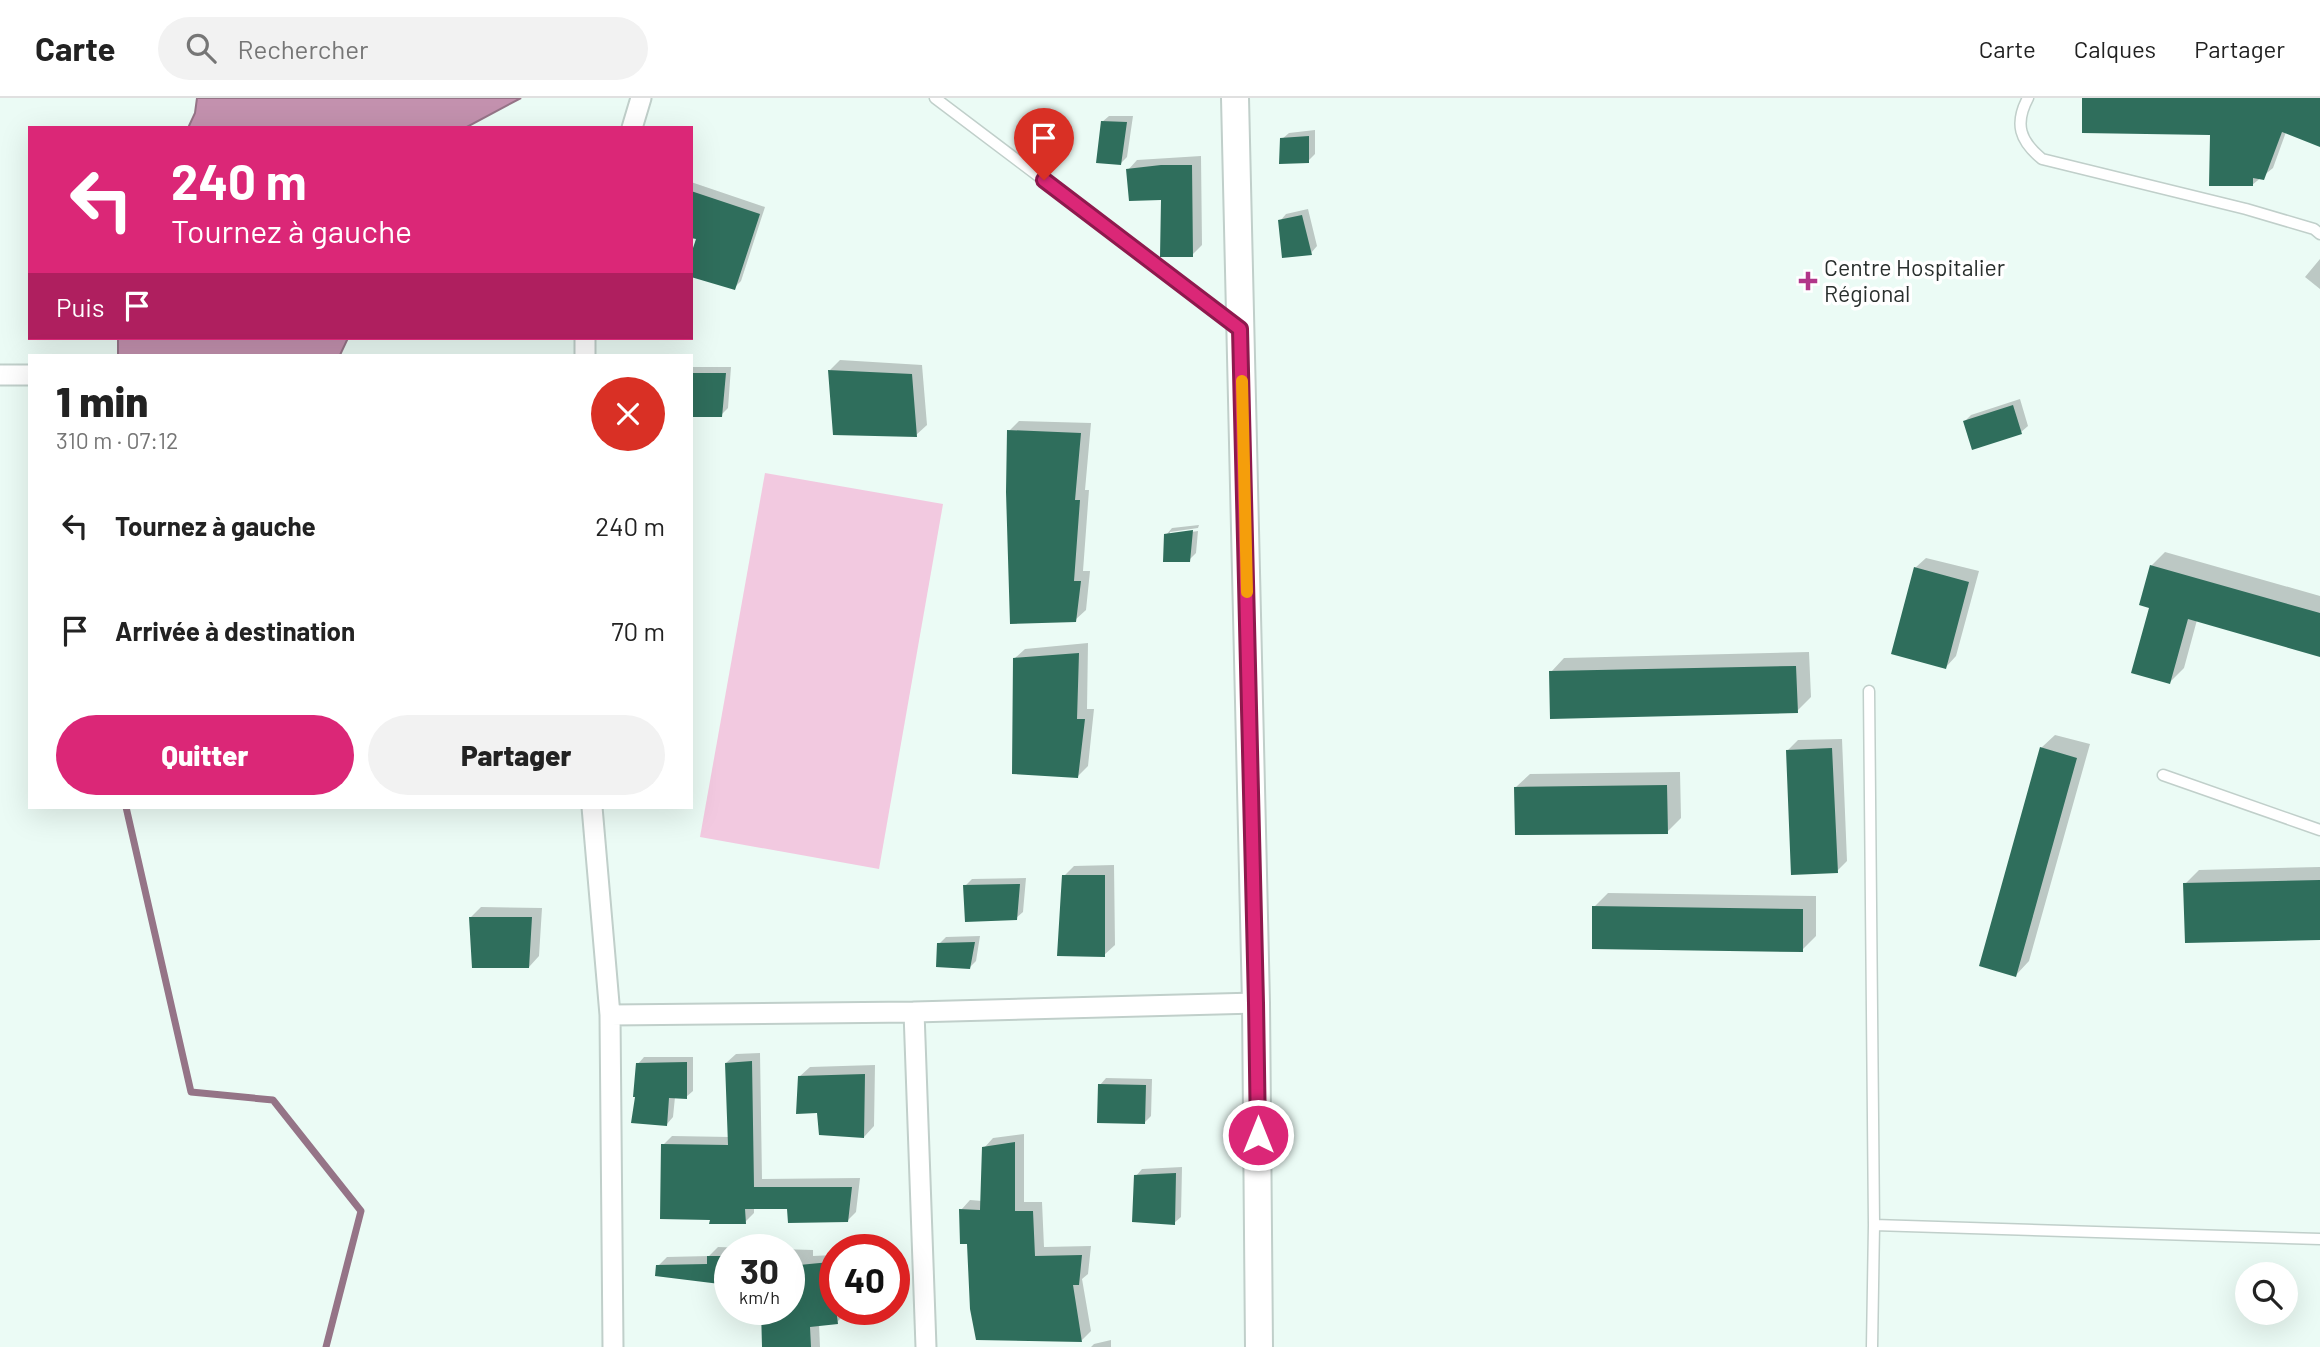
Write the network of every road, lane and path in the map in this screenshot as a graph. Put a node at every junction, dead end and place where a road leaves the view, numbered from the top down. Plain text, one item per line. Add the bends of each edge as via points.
1 (641, 98) edge
2 (935, 98) edge
3 (1235, 98) edge
4 (2028, 98) edge
5 (633, 126) edge
6 (2320, 234) edge
7 (1240, 329) junction
8 (0, 375) edge
9 (28, 375) edge
10 (1869, 691) dead end
11 (2163, 775) dead end
12 (592, 809) edge
13 (2320, 830) edge
14 (1256, 1003) junction
15 (914, 1012) junction
16 (610, 1015) junction
17 (1874, 1224) junction
18 (2320, 1239) edge
19 (613, 1347) edge
20 (926, 1347) edge
21 (1259, 1347) edge
22 (1872, 1347) edge

1 - 5 street
2 - 7 lane
3 - 7 street
4 - 6 lane via 2020,113 2020,130 2029,149 2042,159 2246,209
7 - 14 street
8 - 9 street
10 - 17 lane
11 - 13 lane
12 - 16 street
14 - 15 street
14 - 21 street
15 - 16 street
15 - 20 street
16 - 19 street
17 - 18 lane
17 - 22 lane

